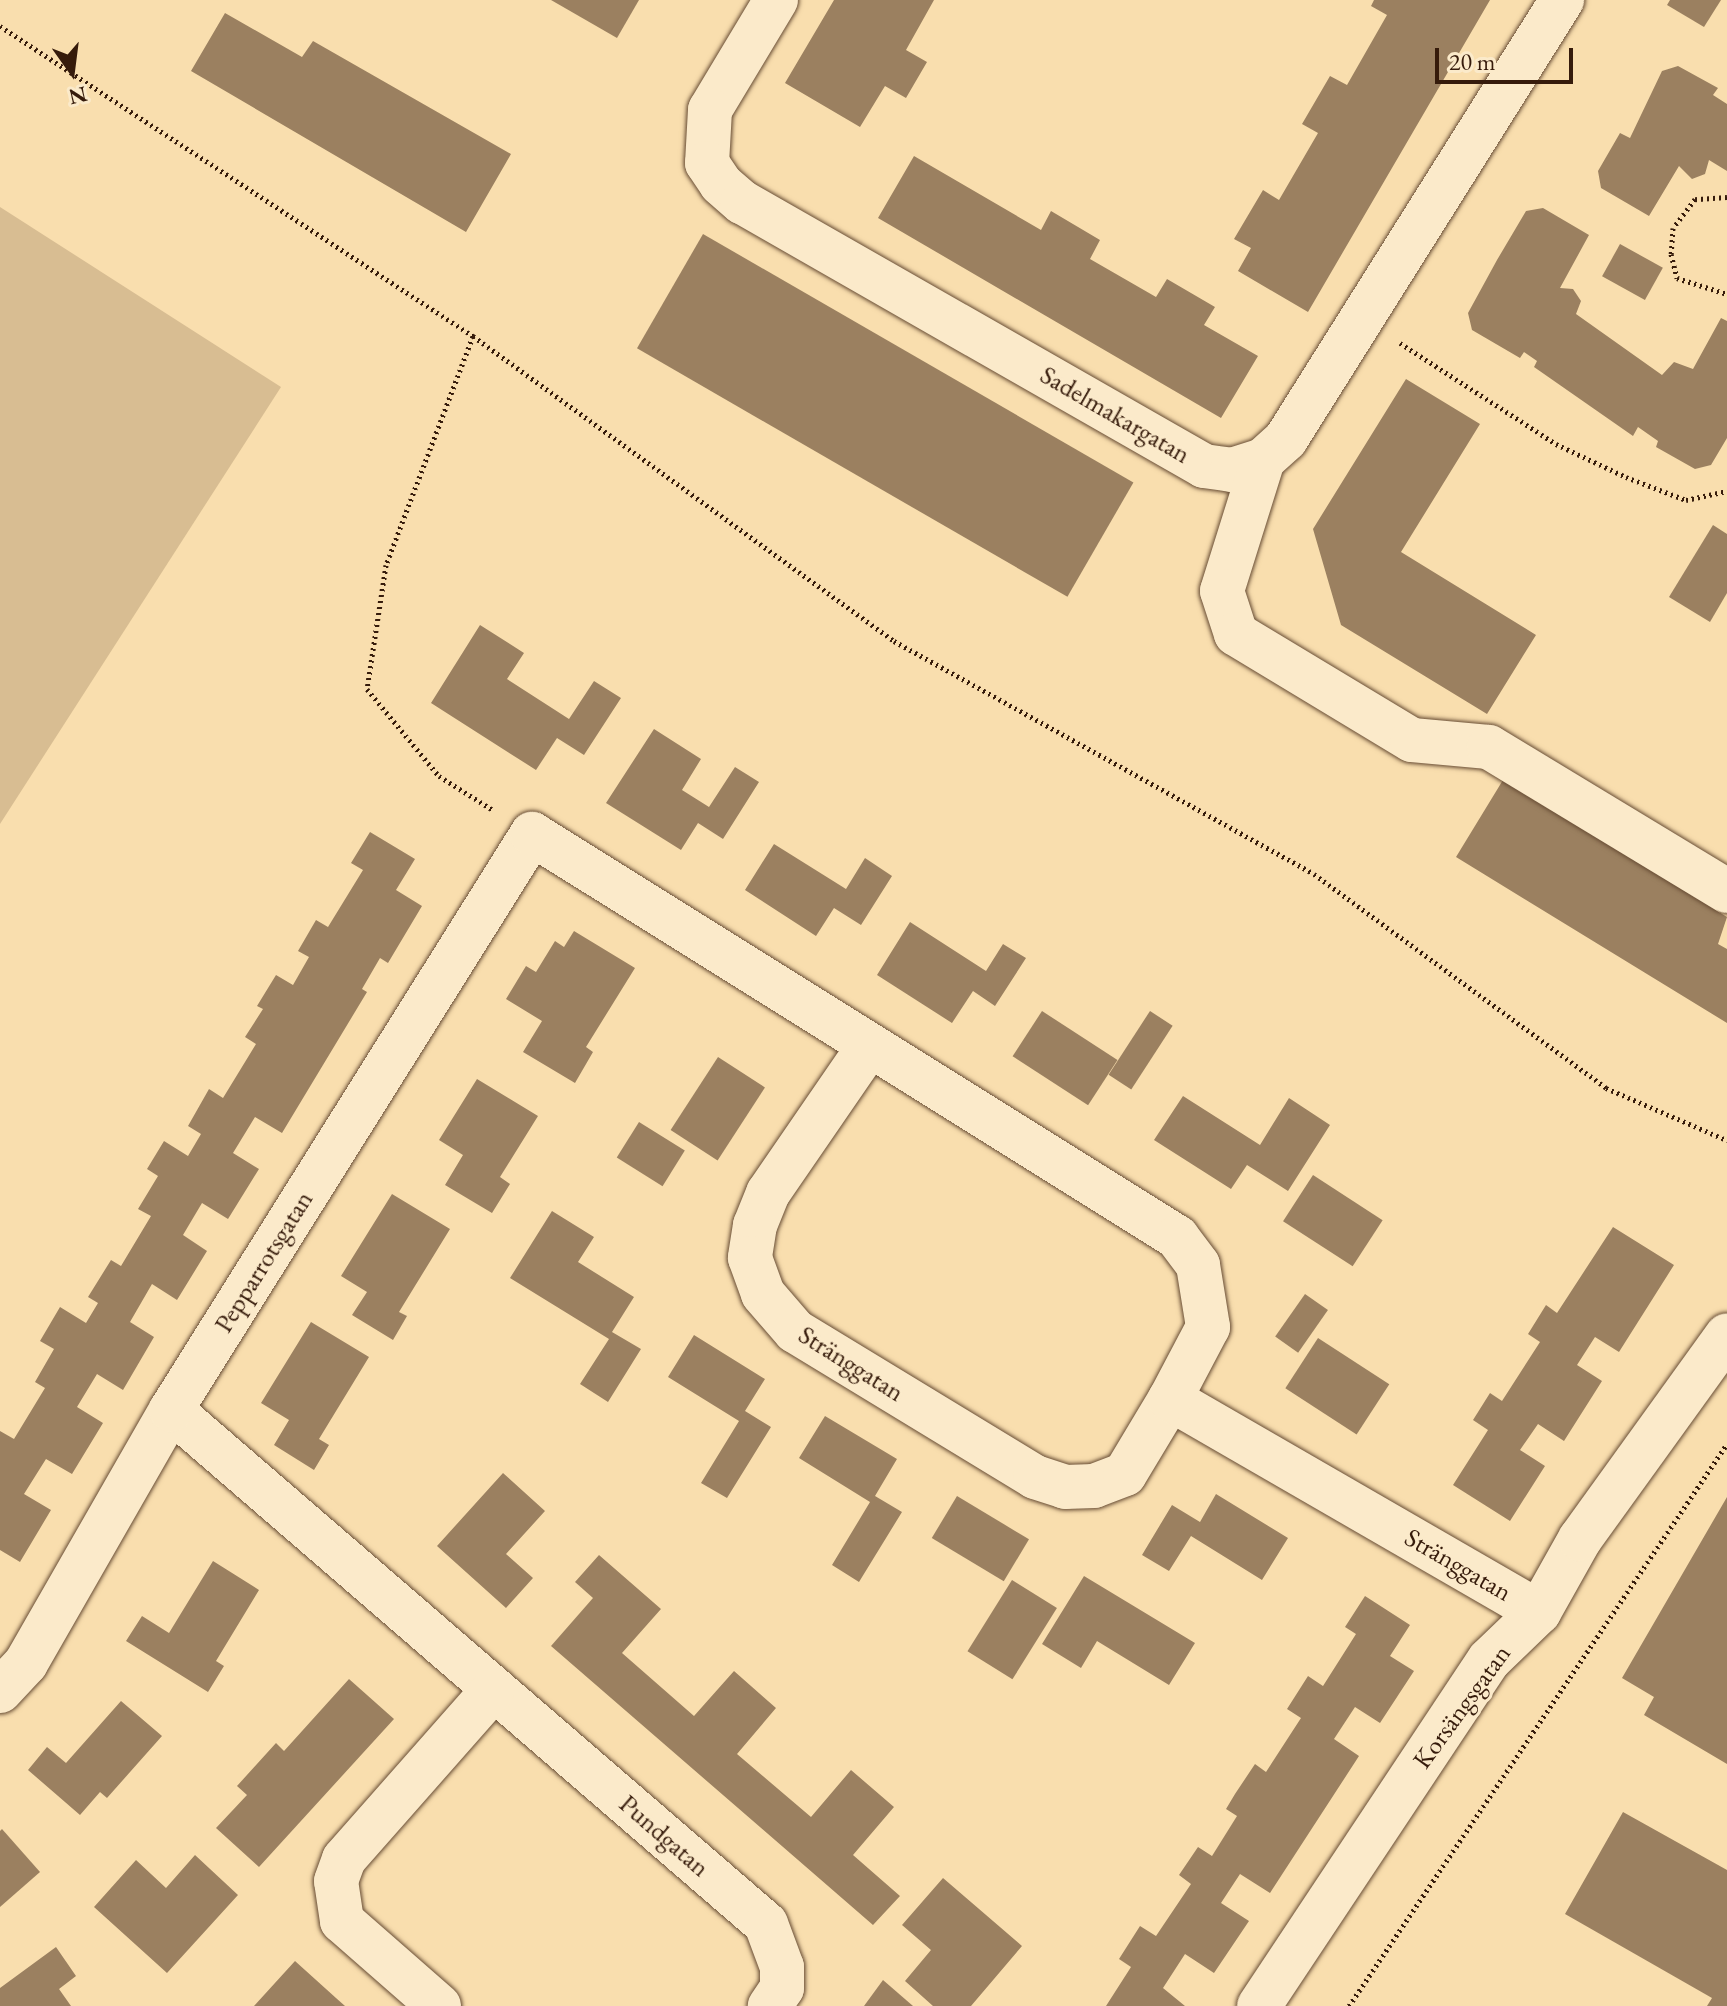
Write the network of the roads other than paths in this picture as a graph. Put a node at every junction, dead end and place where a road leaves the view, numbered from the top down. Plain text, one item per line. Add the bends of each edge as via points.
1 (776, 0) edge
2 (1562, 0) edge
3 (1263, 460) junction
4 (532, 834) joint
5 (1727, 891) edge
6 (869, 1046) junction
7 (1727, 1335) edge
8 (1170, 1399) junction
9 (171, 1410) junction
10 (1539, 1612) junction
11 (493, 1690) junction
12 (0, 1691) edge
13 (439, 2006) edge
14 (770, 2006) edge
15 (1259, 2006) edge

1 - 3 street, Sadelmakargatan via 710,110 707,163 721,184 742,202 1204,466 1232,470
2 - 3 street via 1286,439
3 - 5 street via 1222,591 1236,634 1412,740 1489,747
4 - 6 street, Stränggatan
4 - 9 street, Pepparrotsgatan
6 - 8 street, Stränggatan via 1177,1237 1198,1265 1208,1327
6 - 8 street, Stränggatan via 768,1193 750,1258 763,1294 795,1331 1035,1477 1065,1487 1094,1486 1125,1474
7 - 10 street, Korsängsgatan via 1580,1539
8 - 10 street, Stränggatan
9 - 11 street, Pundgatan
9 - 12 street, Pepparrotsgatan via 26,1663
10 - 15 street, Korsängsgatan via 1489,1660
11 - 13 street via 344,1859 336,1881 342,1921
11 - 14 street, Pundgatan via 766,1924 782,1967 782,1988

